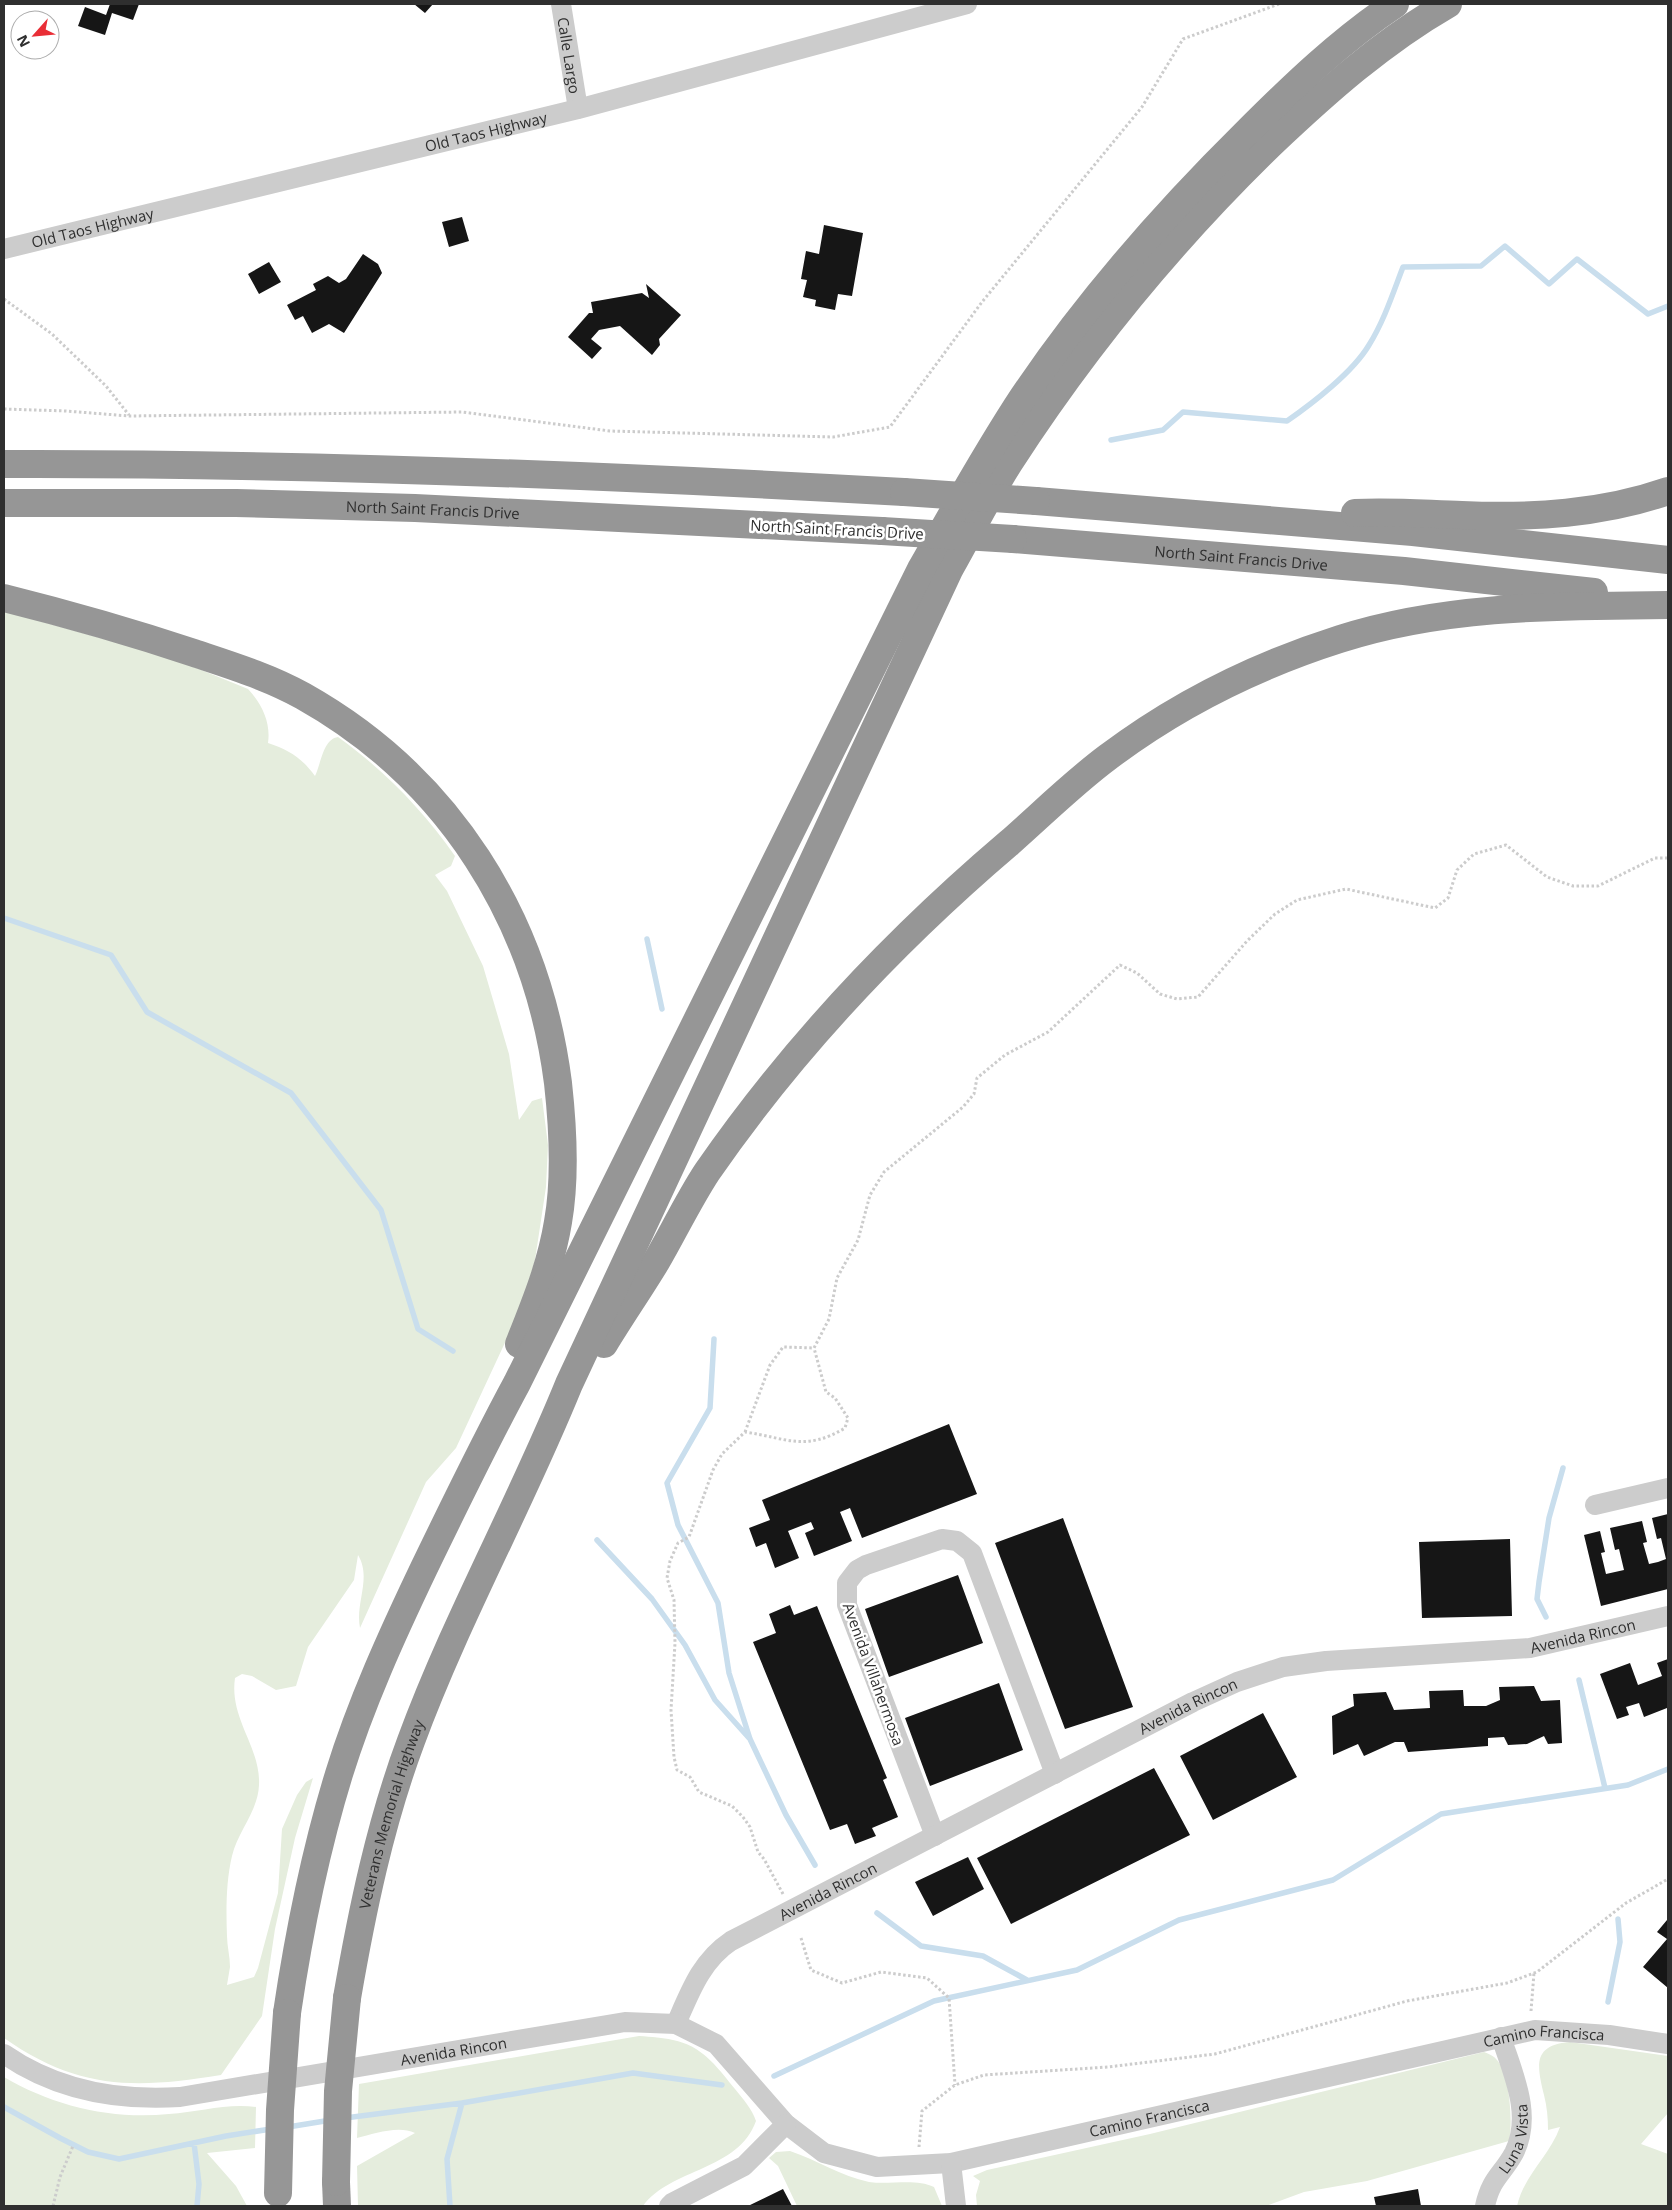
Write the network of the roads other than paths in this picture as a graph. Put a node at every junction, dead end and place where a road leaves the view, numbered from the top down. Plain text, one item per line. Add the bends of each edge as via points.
1 (561, 4) edge
2 (967, 4) edge
3 (1395, 4) edge
4 (1448, 4) edge
5 (578, 109) junction
6 (4, 249) edge
7 (4, 464) edge
8 (1668, 491) edge
9 (4, 503) edge
10 (1271, 519) junction
11 (1668, 560) edge
12 (4, 598) edge
13 (1668, 603) edge
14 (543, 1449) junction
15 (475, 1462) junction
16 (1668, 1488) edge
17 (1594, 1505) dead end
18 (1668, 1616) edge
19 (1055, 1774) junction
20 (935, 1836) junction
21 (676, 2024) junction
22 (1501, 2037) junction
23 (1668, 2044) edge
24 (4, 2054) edge
25 (786, 2124) junction
26 (951, 2163) junction
27 (336, 2194) edge
28 (279, 2199) edge
29 (670, 2206) edge
30 (956, 2206) edge
31 (1485, 2206) edge

1 - 5 street, Calle Largo
2 - 5 street, Old Taos Highway
3 - 15 highway via 1342,44 1286,93 1200,178 1137,249 1062,343 991,448 920,569
4 - 14 highway via 1408,27 1374,53 1316,101 1228,186 1167,253 1069,376 1008,465 949,570 573,1375
5 - 6 street, Old Taos Highway
7 - 10 highway, bridge via 457,470 904,492
8 - 10 highway via 1643,500 1571,513 1471,516 1389,511
9 - 13 highway, North Saint Francis Drive, bridge via 236,503 424,508 882,531 1413,572
10 - 11 highway
12 - 15 highway via 124,630 217,661 301,695 344,721 410,775 479,859 511,919 545,1009 561,1106 563,1167 559,1220 550,1264
13 - 14 highway via 1473,611 1342,638 1216,689 1108,757 977,870 914,930 843,1002 788,1065 705,1176
14 - 27 highway, Veterans Memorial Highway, bridge via 436,1676 410,1742 376,1854 361,1915 347,1998 338,2091
15 - 28 highway, bridge via 368,1690 339,1772 314,1862 287,2013 280,2110
16 - 17 street
18 - 19 street, Avenida Rincon via 1530,1648 1326,1661 1283,1667 1216,1691
19 - 20 street, Avenida Rincon
19 - 20 street, Avenida Villahermosa via 972,1553 957,1541 942,1539 866,1565 857,1570 847,1583 847,1606
20 - 21 street, Avenida Rincon via 721,1948 700,1972
21 - 24 street, Avenida Rincon via 625,2022 180,2097 145,2099 101,2094 48,2079
21 - 25 street, Camino Francisca via 716,2044
22 - 23 street, Camino Francisca via 1529,2031 1609,2034
22 - 26 street, Camino Francisca
22 - 31 street, Luna Vista via 1521,2098 1521,2127 1514,2152 1489,2188
25 - 26 street, Camino Francisca via 824,2153 877,2167
25 - 29 street via 744,2166
26 - 30 street

